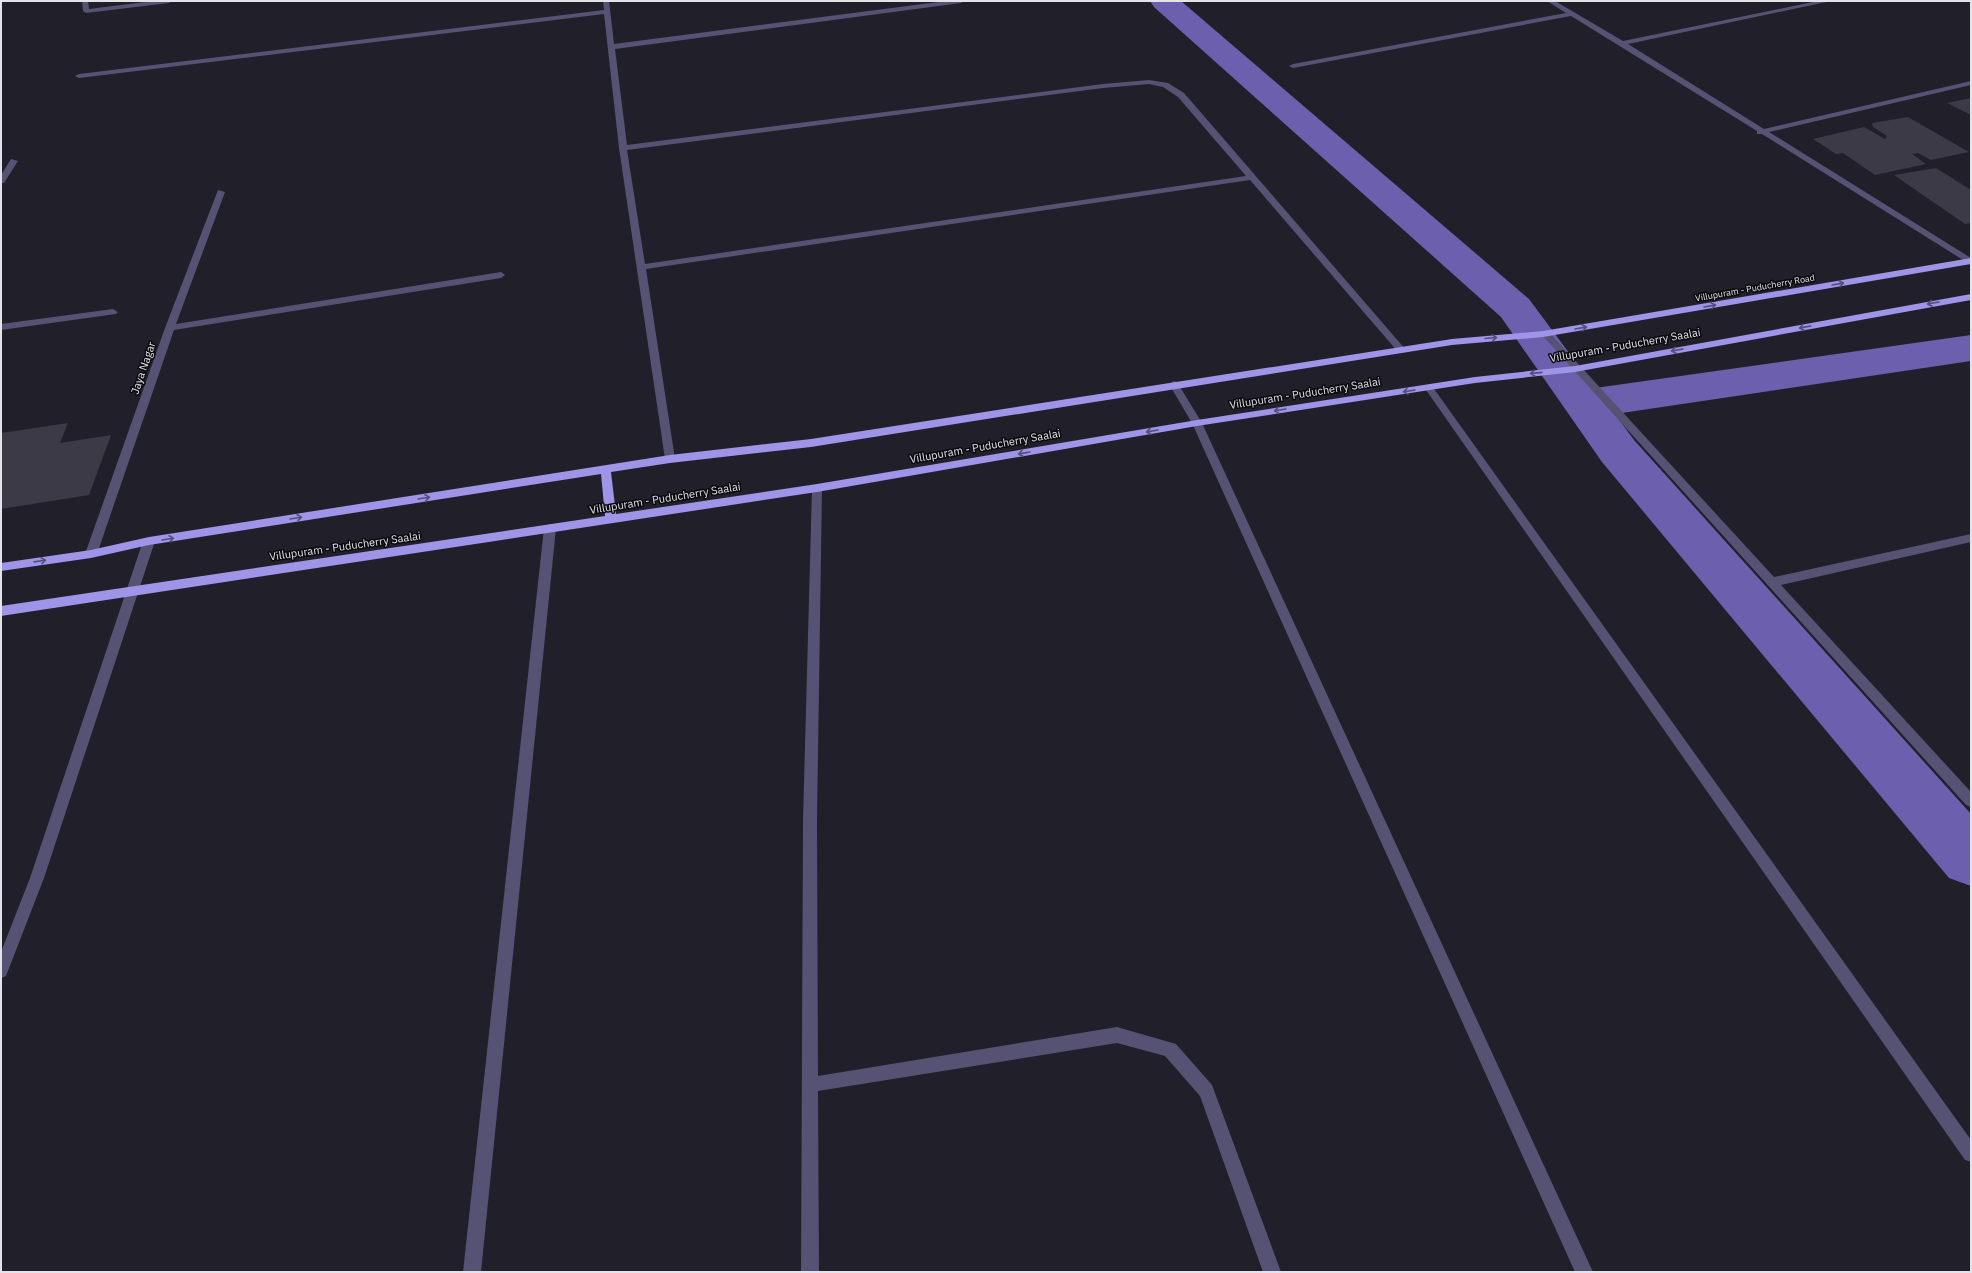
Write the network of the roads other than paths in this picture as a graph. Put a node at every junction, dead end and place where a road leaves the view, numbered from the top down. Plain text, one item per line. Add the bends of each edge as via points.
1 (86, 1) edge
2 (169, 1) edge
3 (606, 1) edge
4 (961, 1) edge
5 (1550, 1) edge
6 (1828, 1) edge
7 (607, 12) junction
8 (1573, 14) junction
9 (1622, 43) junction
10 (611, 47) junction
11 (1293, 66) dead end
12 (79, 76) dead end
13 (1971, 83) edge
14 (1760, 132) junction
15 (623, 148) junction
16 (14, 161) dead end
17 (1253, 177) junction
18 (1, 181) edge
19 (221, 192) dead end
20 (1970, 262) edge
21 (642, 267) junction
22 (501, 276) dead end
23 (1971, 296) edge
24 (113, 312) dead end
25 (1, 327) edge
26 (170, 328) junction
27 (1544, 334) junction
28 (1401, 350) junction
29 (1576, 368) junction
30 (1174, 384) junction
31 (1429, 388) junction
32 (1197, 423) junction
33 (670, 459) junction
34 (606, 470) junction
35 (817, 488) junction
36 (611, 519) junction
37 (550, 528) junction
38 (1971, 538) edge
39 (149, 542) junction
40 (91, 554) junction
41 (1, 567) edge
42 (1773, 582) junction
43 (132, 591) junction
44 (1, 611) edge
45 (1971, 801) edge
46 (1, 971) edge
47 (809, 1085) junction
48 (1971, 1154) edge
49 (472, 1272) edge
50 (810, 1272) edge
51 (1272, 1272) edge
52 (1584, 1272) edge

1 - 2 street via 86,11
3 - 7 street
4 - 10 street
5 - 8 street
6 - 9 street
7 - 10 street
7 - 12 street
8 - 9 street
8 - 11 street
9 - 14 street
10 - 15 street
13 - 14 street
14 - 20 street
15 - 17 street via 1149,82 1165,85 1181,95
15 - 21 street
16 - 18 street
17 - 21 street
17 - 28 street
19 - 26 street, Jaya Nagar
27 -> 20 highway, Villupuram - Puducherry Road
21 - 33 street
22 - 26 street
23 -> 29 highway, Villupuram - Puducherry Saalai
24 - 25 street
26 - 40 street, Jaya Nagar
28 -> 27 highway via 1452,342
27 - 29 street
28 - 30 highway
29 -> 31 highway, Villupuram - Puducherry Saalai
29 - 42 street
30 - 32 street
30 - 33 highway via 811,443
31 -> 32 highway, Villupuram - Puducherry Saalai
31 - 48 street
32 -> 35 highway, Villupuram - Puducherry Saalai
32 - 52 street
33 - 34 highway
34 - 36 highway
39 -> 34 highway
35 - 36 highway, Villupuram - Puducherry Saalai
35 - 47 street via 810,820
36 - 37 highway, Villupuram - Puducherry Saalai
37 - 43 highway, Villupuram - Puducherry Saalai
37 - 49 street
38 - 42 street
39 - 40 highway
39 - 43 street
41 -> 40 highway
42 - 45 street
43 - 44 highway, Villupuram - Puducherry Saalai
43 - 46 street via 37,878
47 - 50 street
47 - 51 street via 1117,1035 1170,1050 1206,1091

